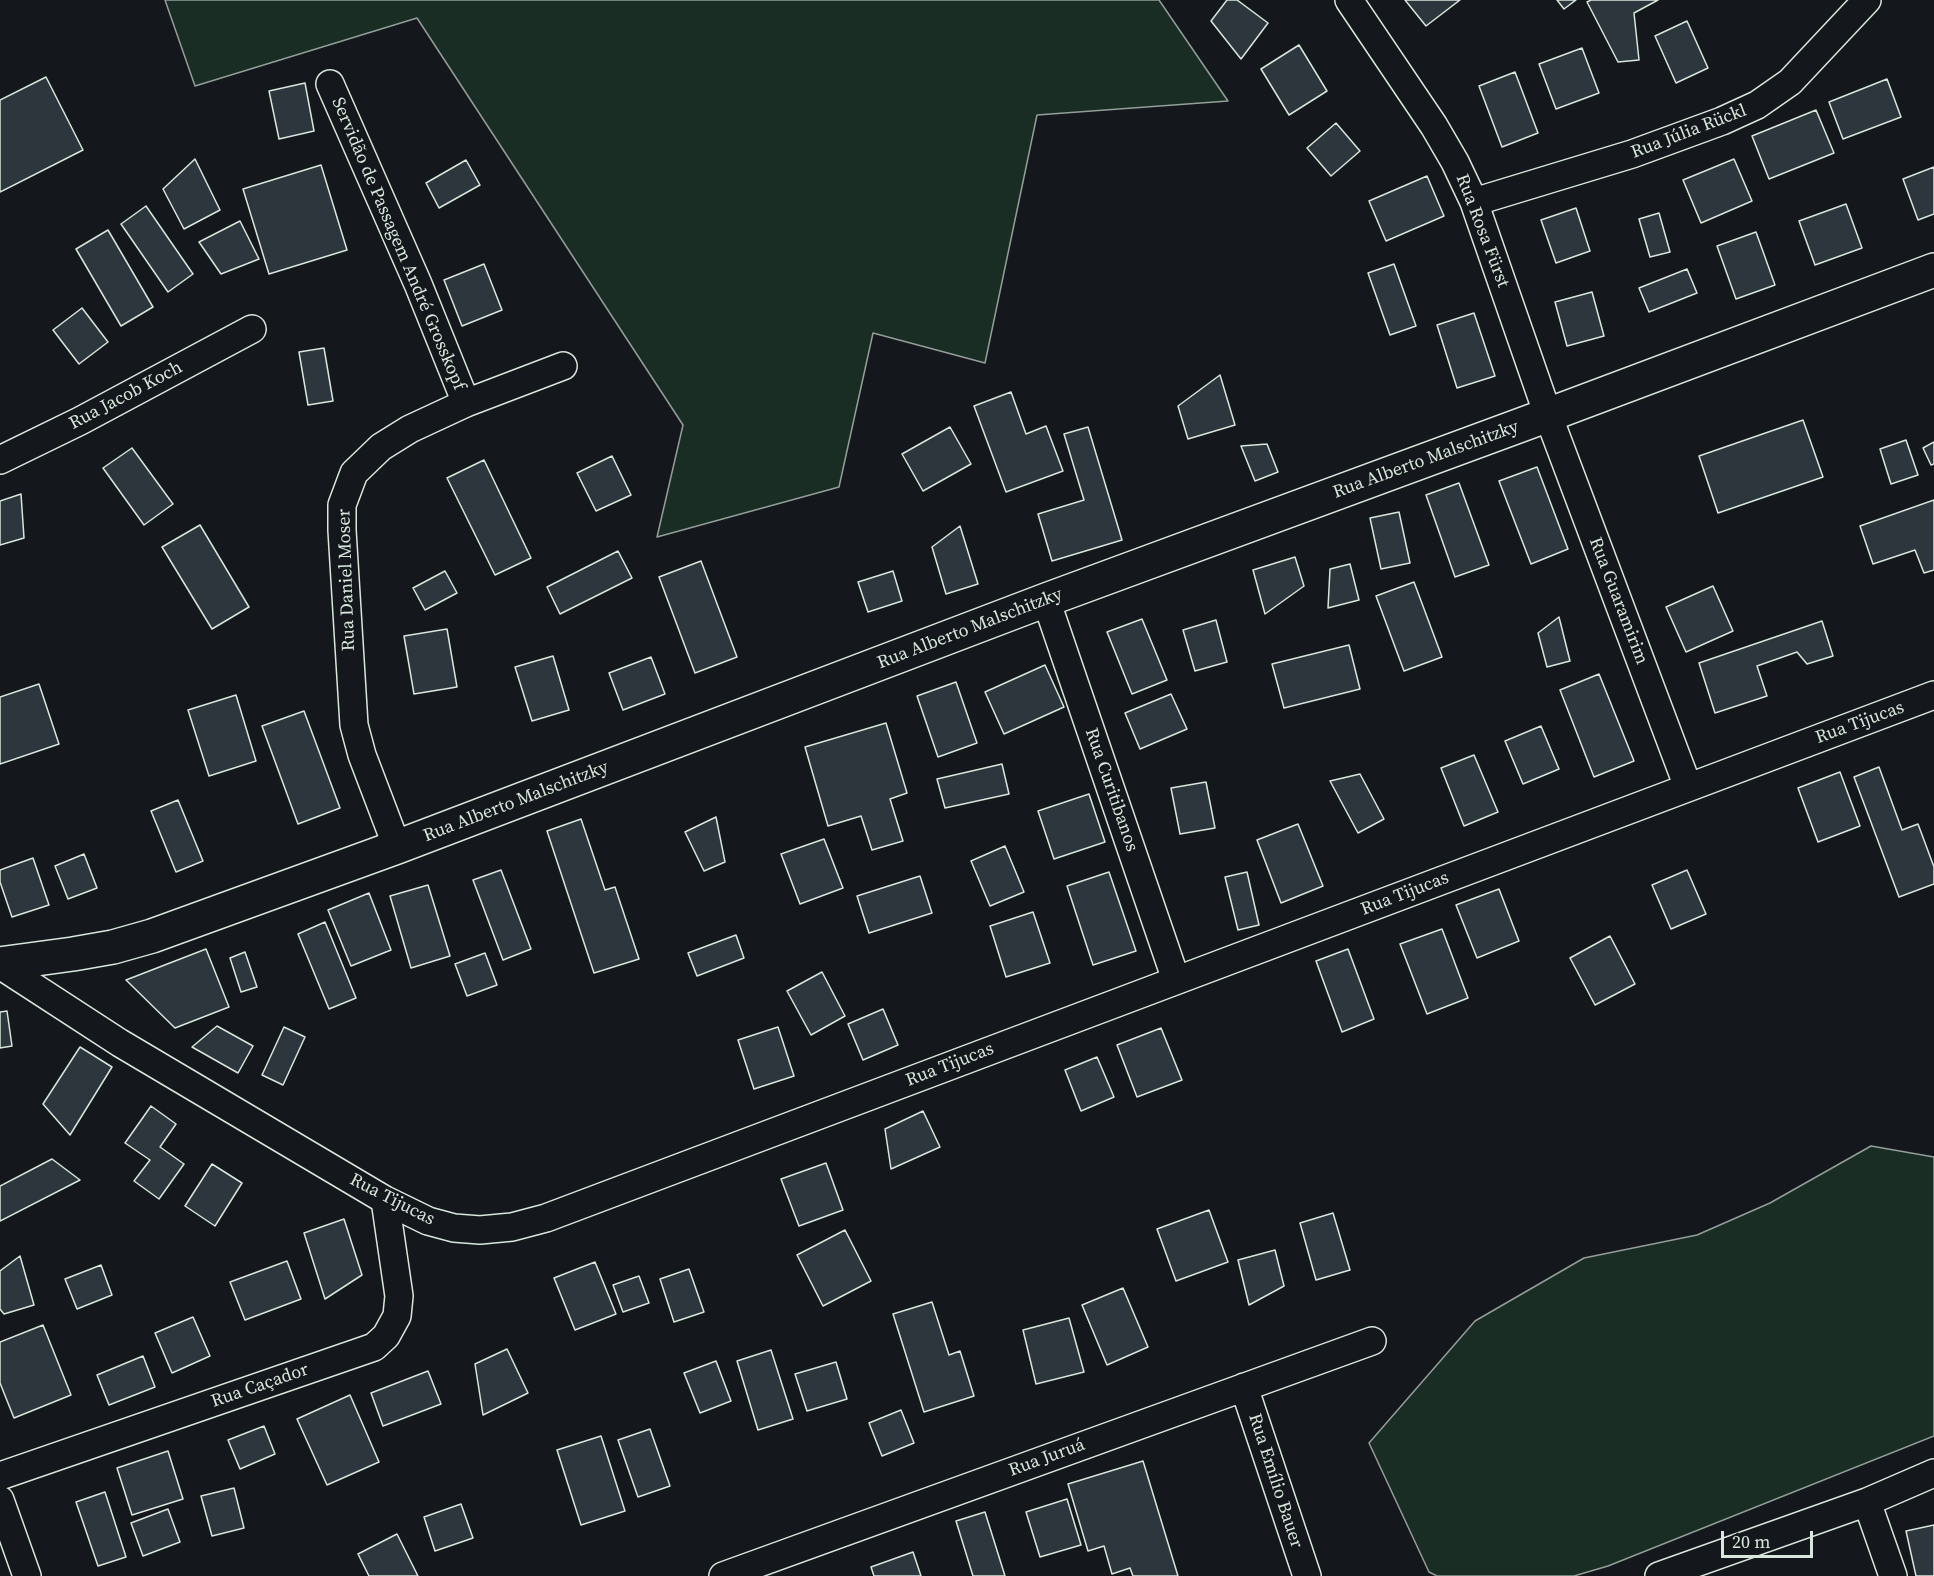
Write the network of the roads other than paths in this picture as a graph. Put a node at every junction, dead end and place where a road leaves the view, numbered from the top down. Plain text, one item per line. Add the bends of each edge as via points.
1 (1349, 0) edge
2 (1867, 0) edge
3 (330, 84) dead end
4 (1474, 202) junction
5 (1934, 270) edge
6 (252, 329) dead end
7 (563, 366) dead end
8 (466, 403) junction
9 (1548, 415) junction
10 (0, 460) edge
11 (1046, 600) junction
12 (1934, 695) edge
13 (1688, 786) junction
14 (397, 847) junction
15 (0, 965) edge
16 (1176, 980) junction
17 (385, 1200) junction
18 (1372, 1341) dead end
19 (1244, 1387) junction
20 (1934, 1473) edge
21 (0, 1476) edge
22 (0, 1500) edge
23 (1867, 1502) junction
24 (27, 1576) edge
25 (723, 1576) edge
26 (1306, 1576) edge
27 (1659, 1576) edge
28 (1893, 1576) edge

1 - 4 street, Rua Rosa Fürst via 1434,126
2 - 4 street, Rua Júlia Rückl via 1790,82 1757,105 1632,154
3 - 8 street, Servidão de Passagem André Grosskopf
4 - 9 street, Rua Rosa Fürst
5 - 9 street, Rua Alberto Malschitzky
6 - 10 street, Rua Jacob Koch
7 - 8 street, Rua Daniel Moser
8 - 14 street, Rua Daniel Moser via 381,447 354,473 342,505 354,725
9 - 11 street, Rua Alberto Malschitzky
9 - 13 street, Rua Guaramirim
11 - 14 street, Rua Alberto Malschitzky
11 - 16 street, Rua Curitibanos
12 - 13 street, Rua Tijucas
13 - 16 street, Rua Tijucas
14 - 15 street, Rua Alberto Malschitzky via 152,936 113,947
15 - 17 street, Rua Tijucas via 120,1043
16 - 17 street, Rua Tijucas via 546,1218 501,1228 454,1228 428,1221
17 - 21 street, Rua Caçador via 399,1296 397,1316 386,1336 374,1347
18 - 19 street, Rua Juruá
19 - 25 street, Rua Juruá
19 - 26 street, Rua Emílio Bauer
20 - 23 street
22 - 24 street
23 - 27 street
23 - 28 street

